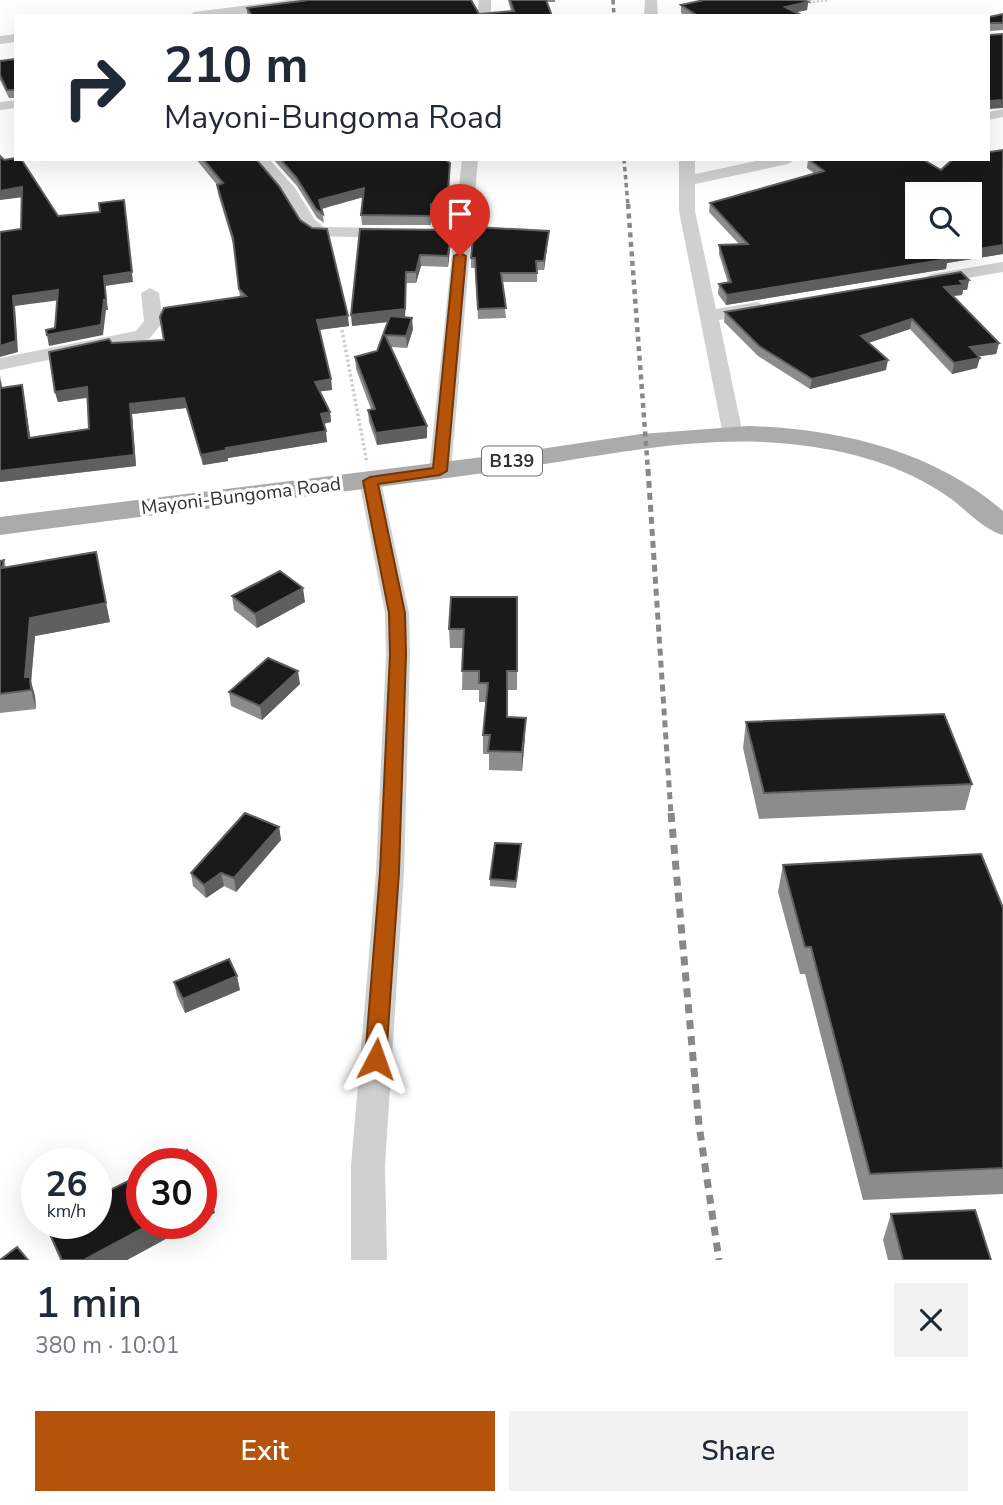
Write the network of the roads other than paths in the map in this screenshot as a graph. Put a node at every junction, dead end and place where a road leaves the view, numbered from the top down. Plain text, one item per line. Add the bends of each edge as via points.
1 (319, 0) edge
2 (210, 14) edge
3 (262, 161) edge
4 (470, 161) edge
5 (687, 161) edge
6 (779, 161) edge
7 (687, 181) junction
8 (414, 233) edge
9 (1003, 267) edge
10 (919, 281) edge
11 (150, 293) dead end
12 (773, 305) edge
13 (707, 316) junction
14 (0, 364) edge
15 (733, 435) junction
16 (440, 471) junction
17 (370, 481) junction
18 (0, 526) edge
19 (1003, 526) edge
20 (369, 1260) edge

1 - 2 street
3 - 8 street via 320,232
4 - 16 street via 456,233
5 - 7 street
6 - 7 street
7 - 13 street via 687,211
9 - 10 street
11 - 14 street via 154,322 142,335
12 - 13 street
13 - 15 street
15 - 16 main road, Mayoni-Bungoma Road / B139 via 644,442
15 - 19 main road, Mayoni-Bungoma Road / B139 via 818,440 906,462 946,482
16 - 17 main road, Mayoni-Bungoma Road / B139
17 - 18 main road, Mayoni-Bungoma Road / B139
17 - 20 street via 397,613 398,654 390,872 368,1166

